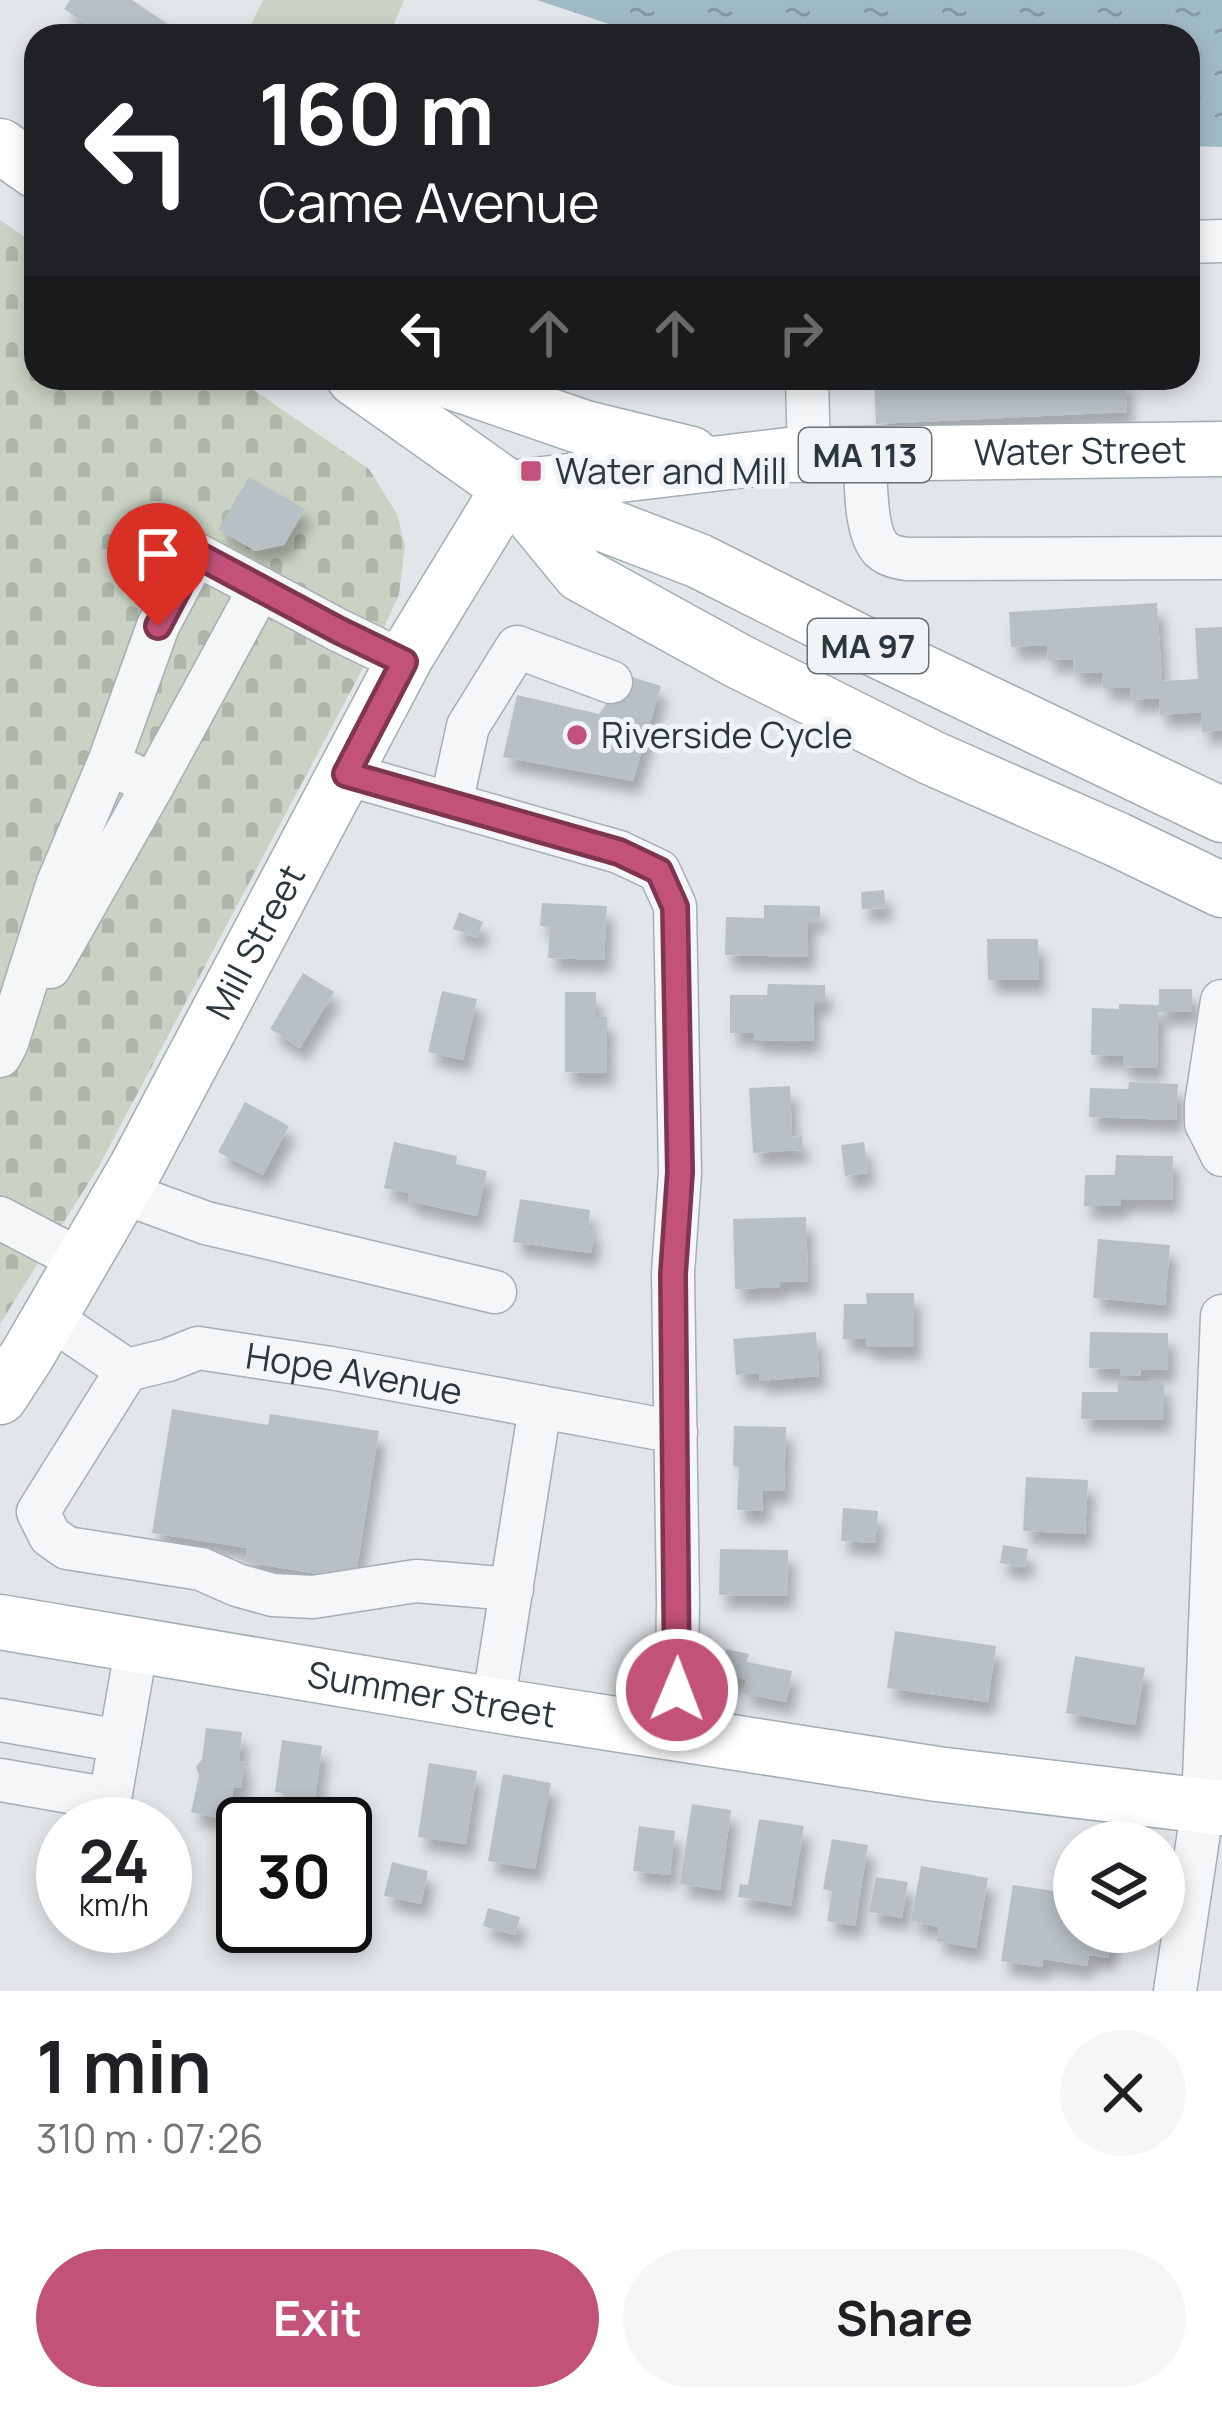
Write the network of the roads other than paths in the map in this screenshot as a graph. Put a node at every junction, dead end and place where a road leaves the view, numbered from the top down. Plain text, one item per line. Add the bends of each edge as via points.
1 (371, 390) edge
2 (475, 390) edge
3 (807, 390) edge
4 (1222, 448) edge
5 (809, 454) junction
6 (865, 454) junction
7 (722, 461) junction
8 (509, 488) junction
9 (1222, 558) edge
10 (260, 588) junction
11 (404, 662) junction
12 (611, 682) dead end
13 (109, 762) junction
14 (346, 774) junction
15 (152, 785) junction
16 (451, 803) junction
17 (1222, 814) edge
18 (1222, 890) edge
19 (1222, 1001) edge
20 (3, 1049) edge
21 (1222, 1155) edge
22 (122, 1192) junction
23 (0, 1219) edge
24 (82, 1261) junction
25 (495, 1292) dead end
26 (1222, 1316) edge
27 (50, 1317) junction
28 (127, 1370) junction
29 (0, 1397) edge
30 (540, 1407) junction
31 (676, 1432) junction
32 (512, 1589) junction
33 (0, 1622) edge
34 (137, 1644) junction
35 (493, 1705) junction
36 (0, 1720) edge
37 (676, 1734) junction
38 (120, 1741) junction
39 (0, 1780) edge
40 (1212, 1807) edge
41 (1175, 1991) edge

1 - 8 main road, MA 97
2 - 7 main road, Water Street via 585,428
3 - 5 street
4 - 6 main road, Water Street / MA 113
5 - 6 main road, Water Street / MA 113
5 - 7 main road, Water Street / MA 113
6 - 9 street via 873,535 893,556
7 - 8 main road, Water Street / MA 113
8 - 11 main road, Mill Street
8 - 17 main road, MA 97 via 699,561
8 - 18 main road, MA 97 via 580,574 738,662
10 - 11 street
10 - 13 street via 196,554 158,626
10 - 15 street
11 - 14 main road, Mill Street
12 - 16 street via 517,647 468,725
13 - 15 street
13 - 20 street via 57,885
14 - 16 street
14 - 22 main road, Mill Street
15 - 20 street
16 - 31 street via 619,852 659,871 675,907
19 - 21 street via 1206,1104
22 - 24 main road, Mill Street
22 - 25 street via 206,1223
23 - 24 street
24 - 27 main road, Mill Street
26 - 40 street
27 - 28 street
27 - 29 main road, Mill Street
28 - 30 street, Hope Avenue via 198,1348
28 - 32 street via 38,1512 67,1548 201,1569 273,1595 416,1582
30 - 31 street, Hope Avenue
30 - 32 street
31 - 37 street
32 - 35 street
33 - 34 main road, Summer Street
34 - 35 main road, Summer Street
34 - 38 street
35 - 37 main road, Summer Street
36 - 38 street
37 - 40 main road, Summer Street
38 - 39 street via 110,1799
40 - 41 street

